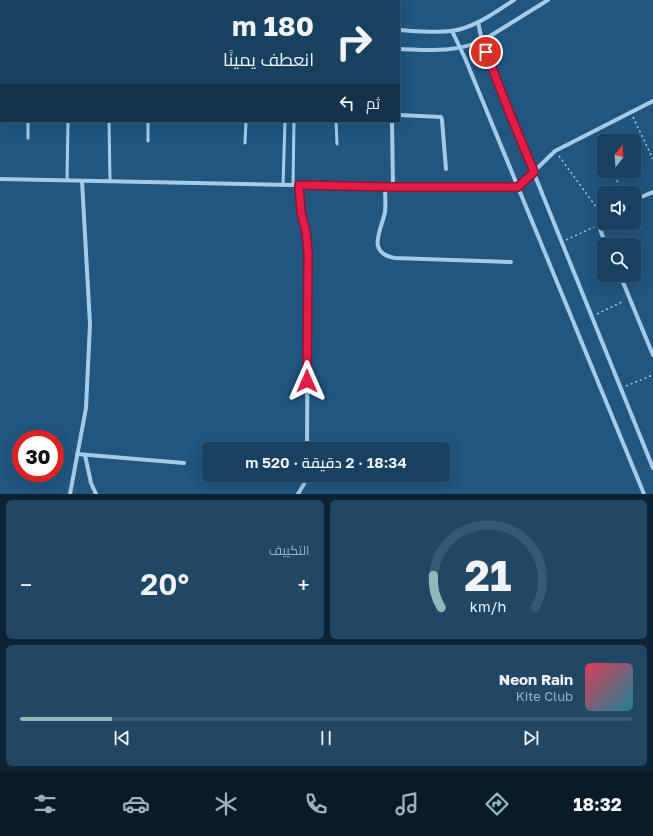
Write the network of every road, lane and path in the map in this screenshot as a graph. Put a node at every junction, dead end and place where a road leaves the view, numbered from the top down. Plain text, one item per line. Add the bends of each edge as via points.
1 (514, 0) edge
2 (548, 0) edge
3 (478, 22) junction
4 (400, 30) edge
5 (452, 31) junction
6 (482, 41) junction
7 (460, 48) junction
8 (400, 49) edge
9 (653, 101) edge
10 (631, 112) junction
11 (400, 115) edge
12 (28, 122) edge
13 (68, 122) edge
14 (109, 122) edge
15 (148, 122) edge
16 (246, 122) edge
17 (285, 122) edge
18 (294, 122) edge
19 (336, 122) edge
20 (392, 122) edge
21 (596, 130) junction
22 (598, 134) edge
23 (28, 138) dead end
24 (148, 141) dead end
25 (245, 143) dead end
26 (337, 144) dead end
27 (653, 150) edge
28 (555, 151) junction
29 (649, 152) junction
30 (653, 159) edge
31 (446, 169) dead end
32 (534, 172) junction
33 (0, 179) edge
34 (67, 180) junction
35 (82, 180) junction
36 (110, 181) junction
37 (283, 185) junction
38 (293, 185) junction
39 (299, 185) junction
40 (385, 187) junction
41 (393, 187) junction
42 (518, 187) junction
43 (653, 192) edge
44 (641, 197) edge
45 (597, 207) edge
46 (597, 226) edge
47 (561, 242) junction
48 (511, 262) dead end
49 (623, 282) edge
50 (630, 299) junction
51 (592, 316) junction
52 (653, 355) edge
53 (653, 375) edge
54 (620, 388) junction
55 (307, 442) edge
56 (77, 454) junction
57 (85, 455) junction
58 (184, 463) dead end
59 (653, 468) edge
60 (304, 482) edge
61 (70, 494) edge
62 (96, 494) edge
63 (298, 494) edge
64 (644, 494) edge

1 - 3 street
2 - 6 street
3 - 5 street
3 - 6 street
4 - 5 street
5 - 7 street
6 - 7 street
6 - 32 street
7 - 8 street via 442,51
7 - 42 street
9 - 10 street
10 - 21 street
10 - 29 path
11 - 31 street via 441,117
12 - 23 lane
13 - 34 lane
14 - 36 lane
15 - 24 lane
16 - 25 lane
17 - 37 lane
18 - 38 lane
19 - 26 lane
20 - 41 street
21 - 22 path
21 - 28 street
27 - 29 path
28 - 32 street
28 - 45 path
29 - 30 path
32 - 42 street
32 - 47 street
33 - 34 street
34 - 35 street
35 - 36 street
35 - 56 street via 90,324 86,408
36 - 37 street
37 - 38 street
38 - 39 street
39 - 40 street
39 - 55 street via 308,252
40 - 41 street
40 - 48 street via 385,211 378,244 383,255 394,258
41 - 42 street
42 - 64 street
43 - 44 street
46 - 47 path
47 - 51 street
49 - 50 street
50 - 51 path
50 - 52 street
51 - 54 street
53 - 54 path
54 - 59 street
56 - 57 street
56 - 61 street
57 - 58 street
57 - 62 street
60 - 63 street

